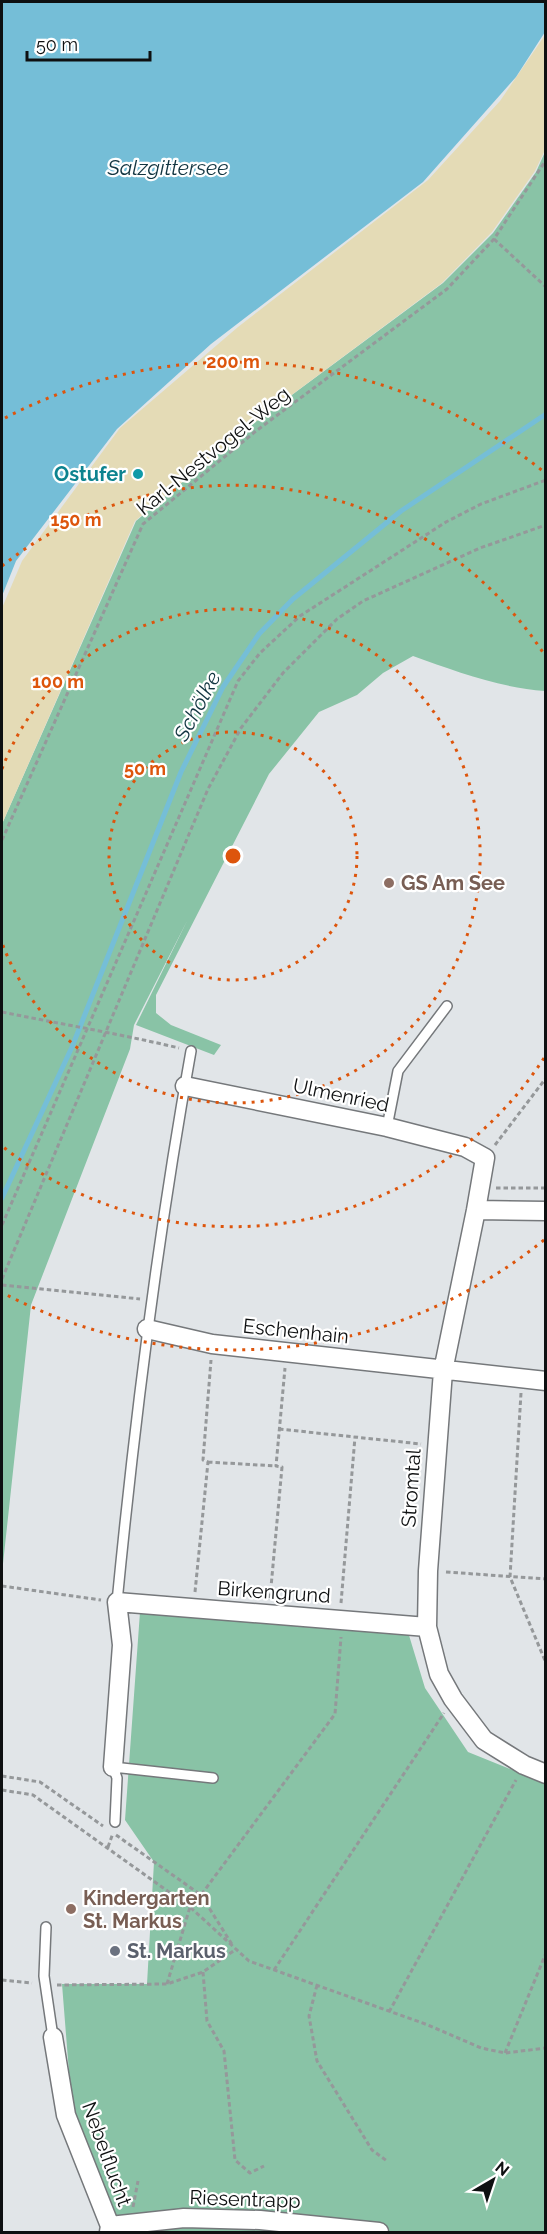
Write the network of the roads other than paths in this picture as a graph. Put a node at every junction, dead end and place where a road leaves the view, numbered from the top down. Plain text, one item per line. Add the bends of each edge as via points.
1 (447, 1006) dead end
2 (191, 1051) road end
3 (185, 1086) junction
4 (387, 1127) junction
5 (484, 1158) joint
6 (476, 1210) junction
7 (546, 1211) edge
8 (147, 1329) junction
9 (442, 1371) junction
10 (546, 1382) edge
11 (117, 1602) junction
12 (427, 1627) junction
13 (113, 1767) junction
14 (546, 1774) edge
15 (213, 1778) dead end
16 (115, 1822) dead end
17 (46, 1927) dead end
18 (53, 2037) joint
19 (110, 2229) edge
20 (379, 2232) edge

1 - 4 lane via 398,1071
2 - 3 lane
3 - 4 street, Ulmenried
3 - 8 lane
4 - 5 street, Ulmenried via 465,1147
5 - 6 street, Stromtal
6 - 7 street
6 - 9 street, Stromtal
8 - 9 street, Eschenhain via 212,1344
8 - 11 lane
9 - 10 street, Eschenhain
9 - 12 street, Stromtal
11 - 12 street, Birkengrund
11 - 13 street via 122,1645
12 - 14 street, Stromtal via 439,1674 484,1740
13 - 15 lane
13 - 16 lane via 117,1778
17 - 18 lane, Nebelflucht via 45,1976
18 - 19 street, Nebelflucht via 66,2115
19 - 20 street, Riesentrapp via 184,2218 260,2220

